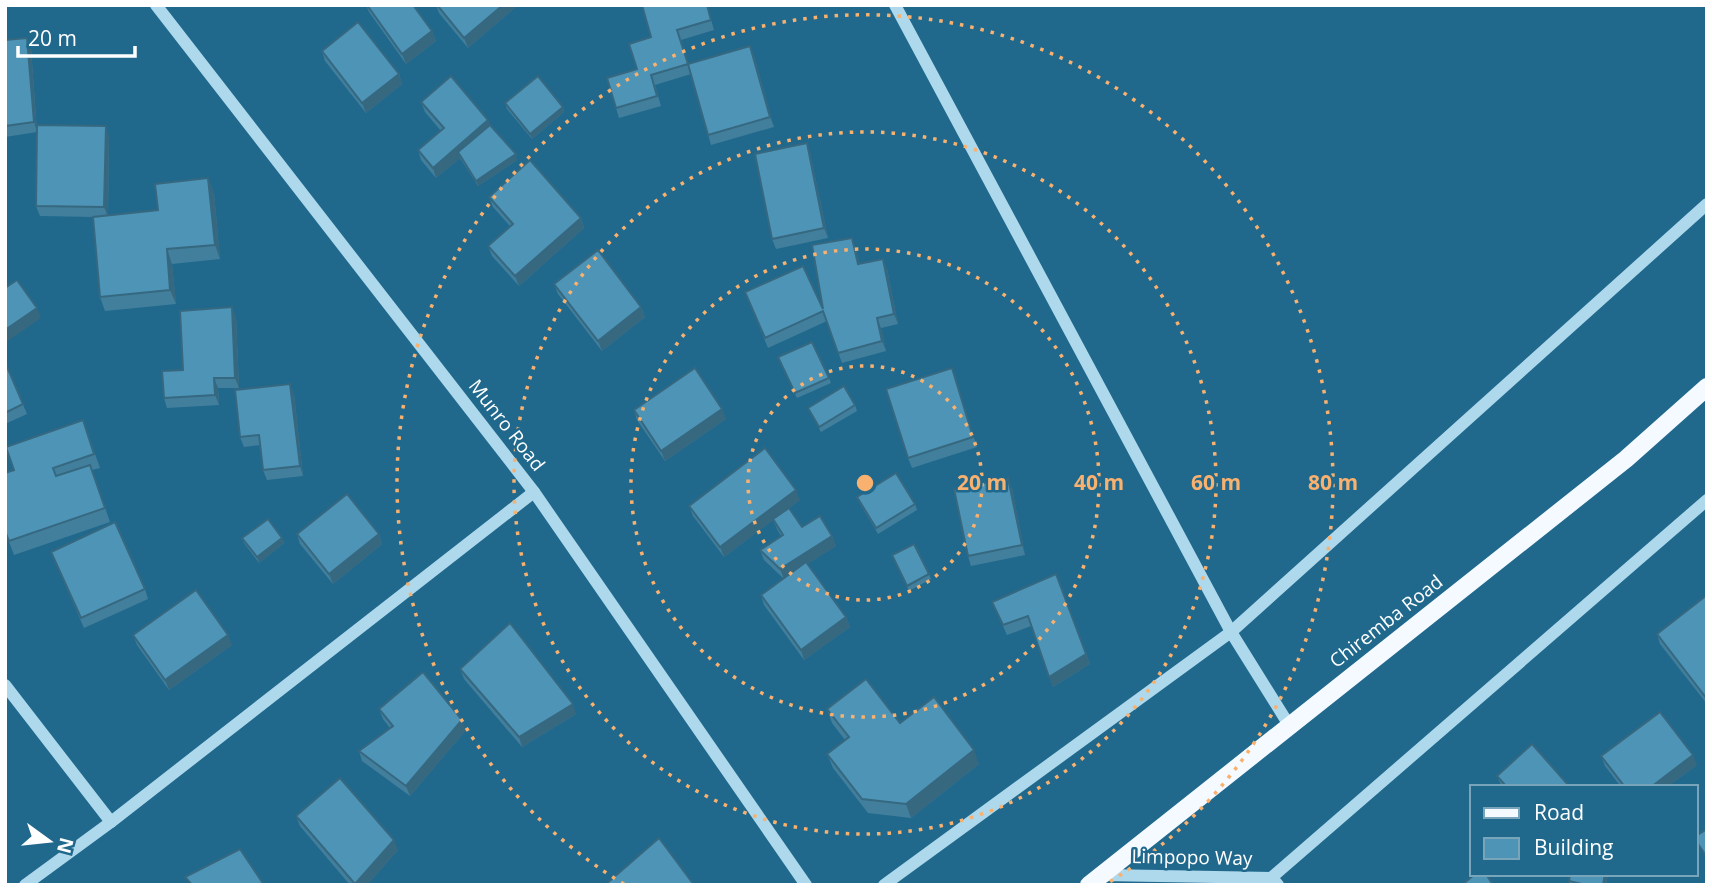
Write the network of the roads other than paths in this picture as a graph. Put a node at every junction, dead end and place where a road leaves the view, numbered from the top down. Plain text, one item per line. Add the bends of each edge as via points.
1 (156, 5) edge
2 (895, 5) edge
3 (1707, 204) edge
4 (1707, 387) edge
5 (534, 492) junction
6 (1707, 500) edge
7 (1231, 632) junction
8 (5, 685) edge
9 (1289, 725) junction
10 (111, 822) junction
11 (1096, 880) edge
12 (1271, 883) edge
13 (25, 885) edge
14 (806, 885) edge
15 (884, 885) edge

1 - 5 street, Munro Road
2 - 7 street
3 - 7 street
4 - 9 main road, Chiremba Road via 1626,459
5 - 10 street
5 - 14 street, Munro Road
6 - 12 street
7 - 9 street
7 - 15 street
8 - 10 street
9 - 11 main road, Chiremba Road
10 - 13 street
11 - 12 street, Limpopo Way

